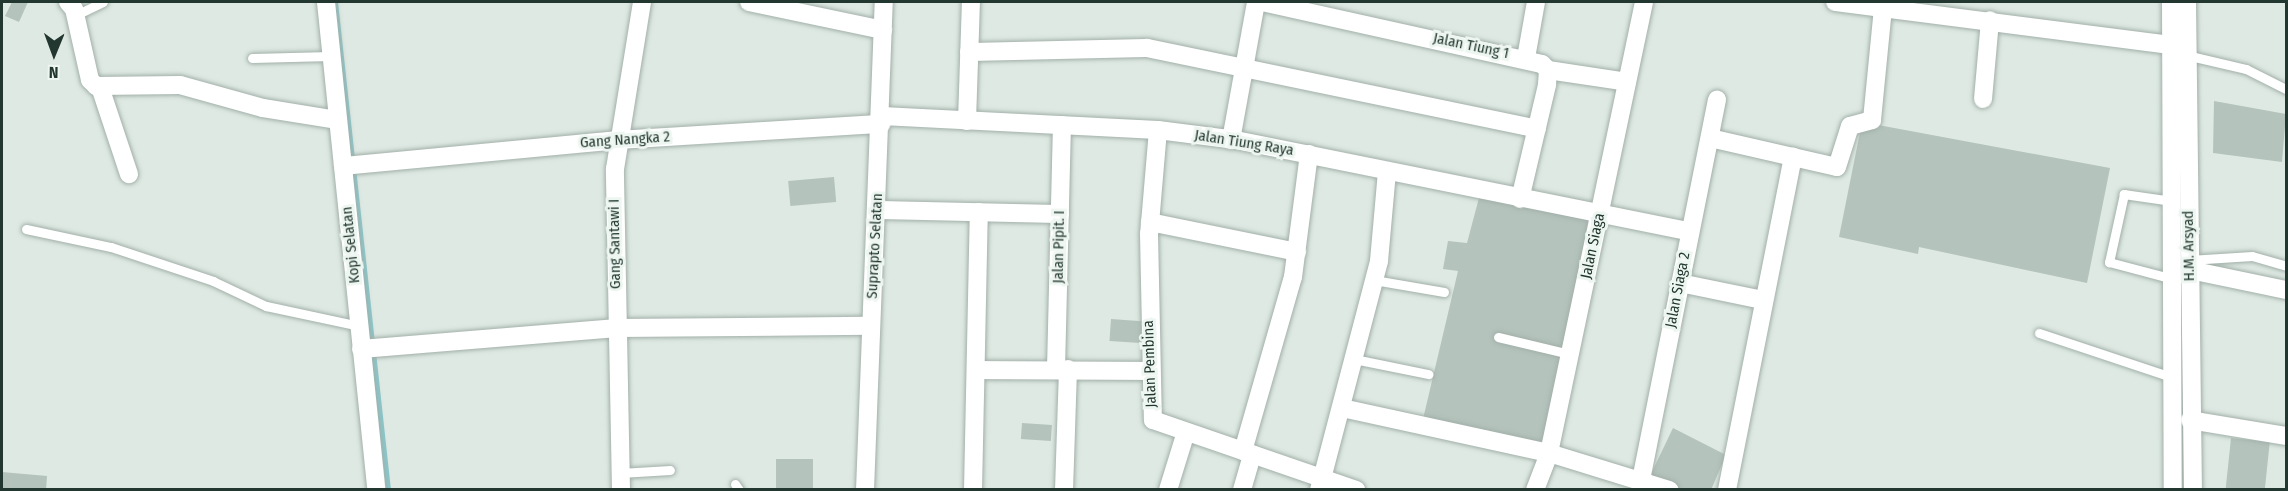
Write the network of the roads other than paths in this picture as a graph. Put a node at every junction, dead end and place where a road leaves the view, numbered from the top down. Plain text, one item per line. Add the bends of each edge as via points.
1 (103, 2) edge
2 (326, 2) edge
3 (642, 2) edge
4 (749, 2) edge
5 (884, 2) edge
6 (971, 2) edge
7 (1256, 2) edge
8 (1262, 2) edge
9 (1536, 2) edge
10 (1644, 2) edge
11 (1835, 2) edge
12 (2171, 2) edge
13 (2187, 2) edge
14 (1883, 7) junction
15 (72, 8) edge
16 (1990, 20) junction
17 (884, 30) junction
18 (2179, 50) junction
19 (969, 52) junction
20 (331, 56) junction
21 (252, 58) dead end
22 (1526, 58) junction
23 (1246, 67) junction
24 (1548, 70) junction
25 (1627, 82) junction
26 (100, 87) junction
27 (2286, 89) edge
28 (1983, 99) dead end
29 (1717, 100) dead end
30 (338, 120) junction
31 (882, 120) junction
32 (967, 121) junction
33 (1062, 125) junction
34 (1537, 129) junction
35 (1158, 130) junction
36 (1710, 138) junction
37 (618, 140) junction
38 (1231, 140) junction
39 (1309, 154) junction
40 (1793, 156) junction
41 (355, 164) junction
42 (1387, 172) junction
43 (129, 174) dead end
44 (1520, 198) junction
45 (2172, 201) junction
46 (878, 210) junction
47 (979, 212) junction
48 (1060, 214) junction
49 (1600, 216) junction
50 (1150, 222) junction
51 (26, 229) dead end
52 (1689, 231) junction
53 (1297, 252) junction
54 (2190, 265) junction
55 (2286, 266) edge
56 (2173, 279) junction
57 (1374, 280) junction
58 (1680, 283) junction
59 (2286, 290) edge
60 (1444, 292) dead end
61 (1763, 300) junction
62 (359, 326) junction
63 (870, 326) junction
64 (617, 328) junction
65 (2039, 333) dead end
66 (1498, 337) dead end
67 (371, 347) junction
68 (1570, 354) junction
69 (1354, 359) junction
70 (1062, 369) junction
71 (976, 370) junction
72 (1149, 371) junction
73 (1428, 374) dead end
74 (2174, 378) junction
75 (1342, 408) junction
76 (2190, 420) junction
77 (1186, 432) junction
78 (2286, 436) edge
79 (1247, 452) junction
80 (1549, 453) junction
81 (670, 470) dead end
82 (1641, 480) junction
83 (621, 481) edge
84 (1321, 483) edge
85 (376, 489) edge
86 (865, 489) edge
87 (973, 489) edge
88 (1065, 489) edge
89 (1168, 489) edge
90 (1242, 489) edge
91 (1356, 489) edge
92 (1535, 489) edge
93 (1670, 489) edge
94 (1727, 489) edge
95 (2172, 489) edge
96 (2193, 489) edge

1 - 15 lane
2 - 20 street, Kopi Selatan
3 - 37 street, Gang Santawi I
4 - 17 street
5 - 17 street, Suprapto Selatan
6 - 19 street
7 - 23 street
8 - 22 street, Jalan Tiung 1
9 - 22 street
10 - 25 street, Jalan Siaga
11 - 14 street
12 - 18 street, H.M. Arsyad
13 - 18 street, H.M. Arsyad
14 - 16 street
14 - 40 street via 1872,121 1850,126 1837,167
15 - 26 street via 90,80
16 - 18 street
16 - 28 street
17 - 31 street, Suprapto Selatan
18 - 27 lane via 2246,69
18 - 45 street, H.M. Arsyad
18 - 54 street, H.M. Arsyad
19 - 23 street via 1147,48
19 - 32 street
20 - 21 lane
20 - 30 street, Kopi Selatan
22 - 24 street, Jalan Tiung 1
23 - 34 street
23 - 38 street
24 - 25 street, Jalan Tiung 1
24 - 34 street
25 - 49 street, Jalan Siaga
26 - 30 street via 180,85 263,108
26 - 43 street
29 - 36 street, Jalan Siaga 2
30 - 41 street, Kopi Selatan
31 - 32 street, Jalan Tiung Raya
31 - 37 street, Gang Nangka 2
31 - 46 street, Suprapto Selatan
32 - 33 street, Jalan Tiung Raya
33 - 35 street, Jalan Tiung Raya
33 - 48 street, Jalan Pipit. I
34 - 44 street
35 - 38 street, Jalan Tiung Raya
35 - 50 street, Jalan Pembina
36 - 40 street
36 - 52 street, Jalan Siaga 2
37 - 41 street, Gang Nangka 2
37 - 64 street, Gang Santawi I
38 - 39 street, Jalan Tiung Raya
39 - 42 street, Jalan Tiung Raya
39 - 53 street
40 - 61 street
41 - 62 street, Kopi Selatan
42 - 44 street, Jalan Tiung Raya
42 - 57 street via 1383,241
44 - 49 street, Jalan Tiung Raya
45 - 56 street, H.M. Arsyad
45 - 56 lane via 2124,194 2109,262
46 - 47 street
46 - 63 street, Suprapto Selatan
47 - 48 street
47 - 71 street
48 - 70 street, Jalan Pipit. I
49 - 52 street, Jalan Tiung Raya
49 - 68 street, Jalan Siaga
50 - 53 street
50 - 72 street, Jalan Pembina
51 - 62 lane via 111,247 213,281 266,306
52 - 58 street, Jalan Siaga 2
53 - 79 street
54 - 55 lane via 2252,256
54 - 59 street
54 - 76 street, H.M. Arsyad
56 - 74 street, H.M. Arsyad
57 - 60 lane
57 - 69 street
58 - 61 street
58 - 82 street, Jalan Siaga 2
61 - 94 street
62 - 67 street, Kopi Selatan
63 - 64 street
63 - 86 street, Suprapto Selatan
64 - 67 street
64 - 83 street, Gang Santawi I
65 - 74 lane
66 - 68 lane
67 - 85 street, Kopi Selatan
68 - 80 street, Jalan Siaga
69 - 73 lane
69 - 75 street
70 - 71 street
70 - 72 street
70 - 88 street, Jalan Pipit. I
71 - 87 street
72 - 77 street, Jalan Pembina via 1153,420
74 - 95 street, H.M. Arsyad
75 - 80 street
75 - 84 street
76 - 78 street
76 - 96 street, H.M. Arsyad
77 - 79 street, Jalan Pembina
77 - 89 street
79 - 84 street, Jalan Pembina
79 - 90 street
80 - 82 street
80 - 92 street, Jalan Siaga
81 - 83 lane
82 - 93 street
84 - 91 street, Jalan Pembina

